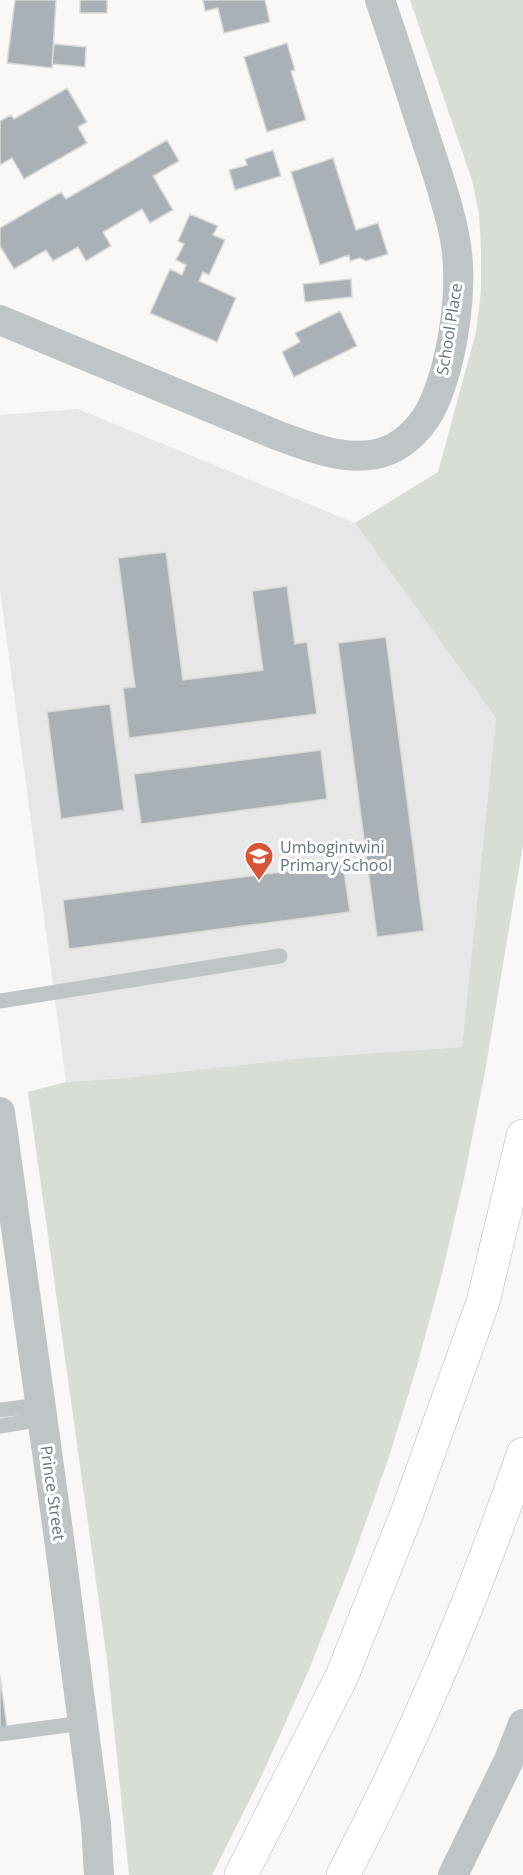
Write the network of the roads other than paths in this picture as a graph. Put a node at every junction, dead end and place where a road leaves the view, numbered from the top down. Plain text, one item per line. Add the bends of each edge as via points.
1 (380, 0) edge
2 (0, 320) edge
3 (279, 956) dead end
4 (0, 1001) edge
5 (0, 1112) edge
6 (523, 1136) edge
7 (0, 1410) edge
8 (42, 1412) junction
9 (0, 1426) edge
10 (523, 1454) edge
11 (83, 1724) junction
12 (523, 1724) edge
13 (0, 1734) edge
14 (516, 1765) edge
15 (99, 1875) edge
16 (241, 1875) edge
17 (343, 1875) edge
18 (453, 1875) edge

1 - 2 street, School Place via 445,192 456,242 459,284 447,364 433,406 417,430 390,450 362,456 319,450
3 - 4 lane
5 - 8 street, Prince Street
6 - 16 highway via 483,1302 407,1513 342,1676
7 - 8 lane
8 - 9 lane
8 - 11 street, Prince Street
10 - 17 highway via 442,1668
11 - 13 lane
11 - 15 street, Prince Street
12 - 14 street
14 - 18 street

